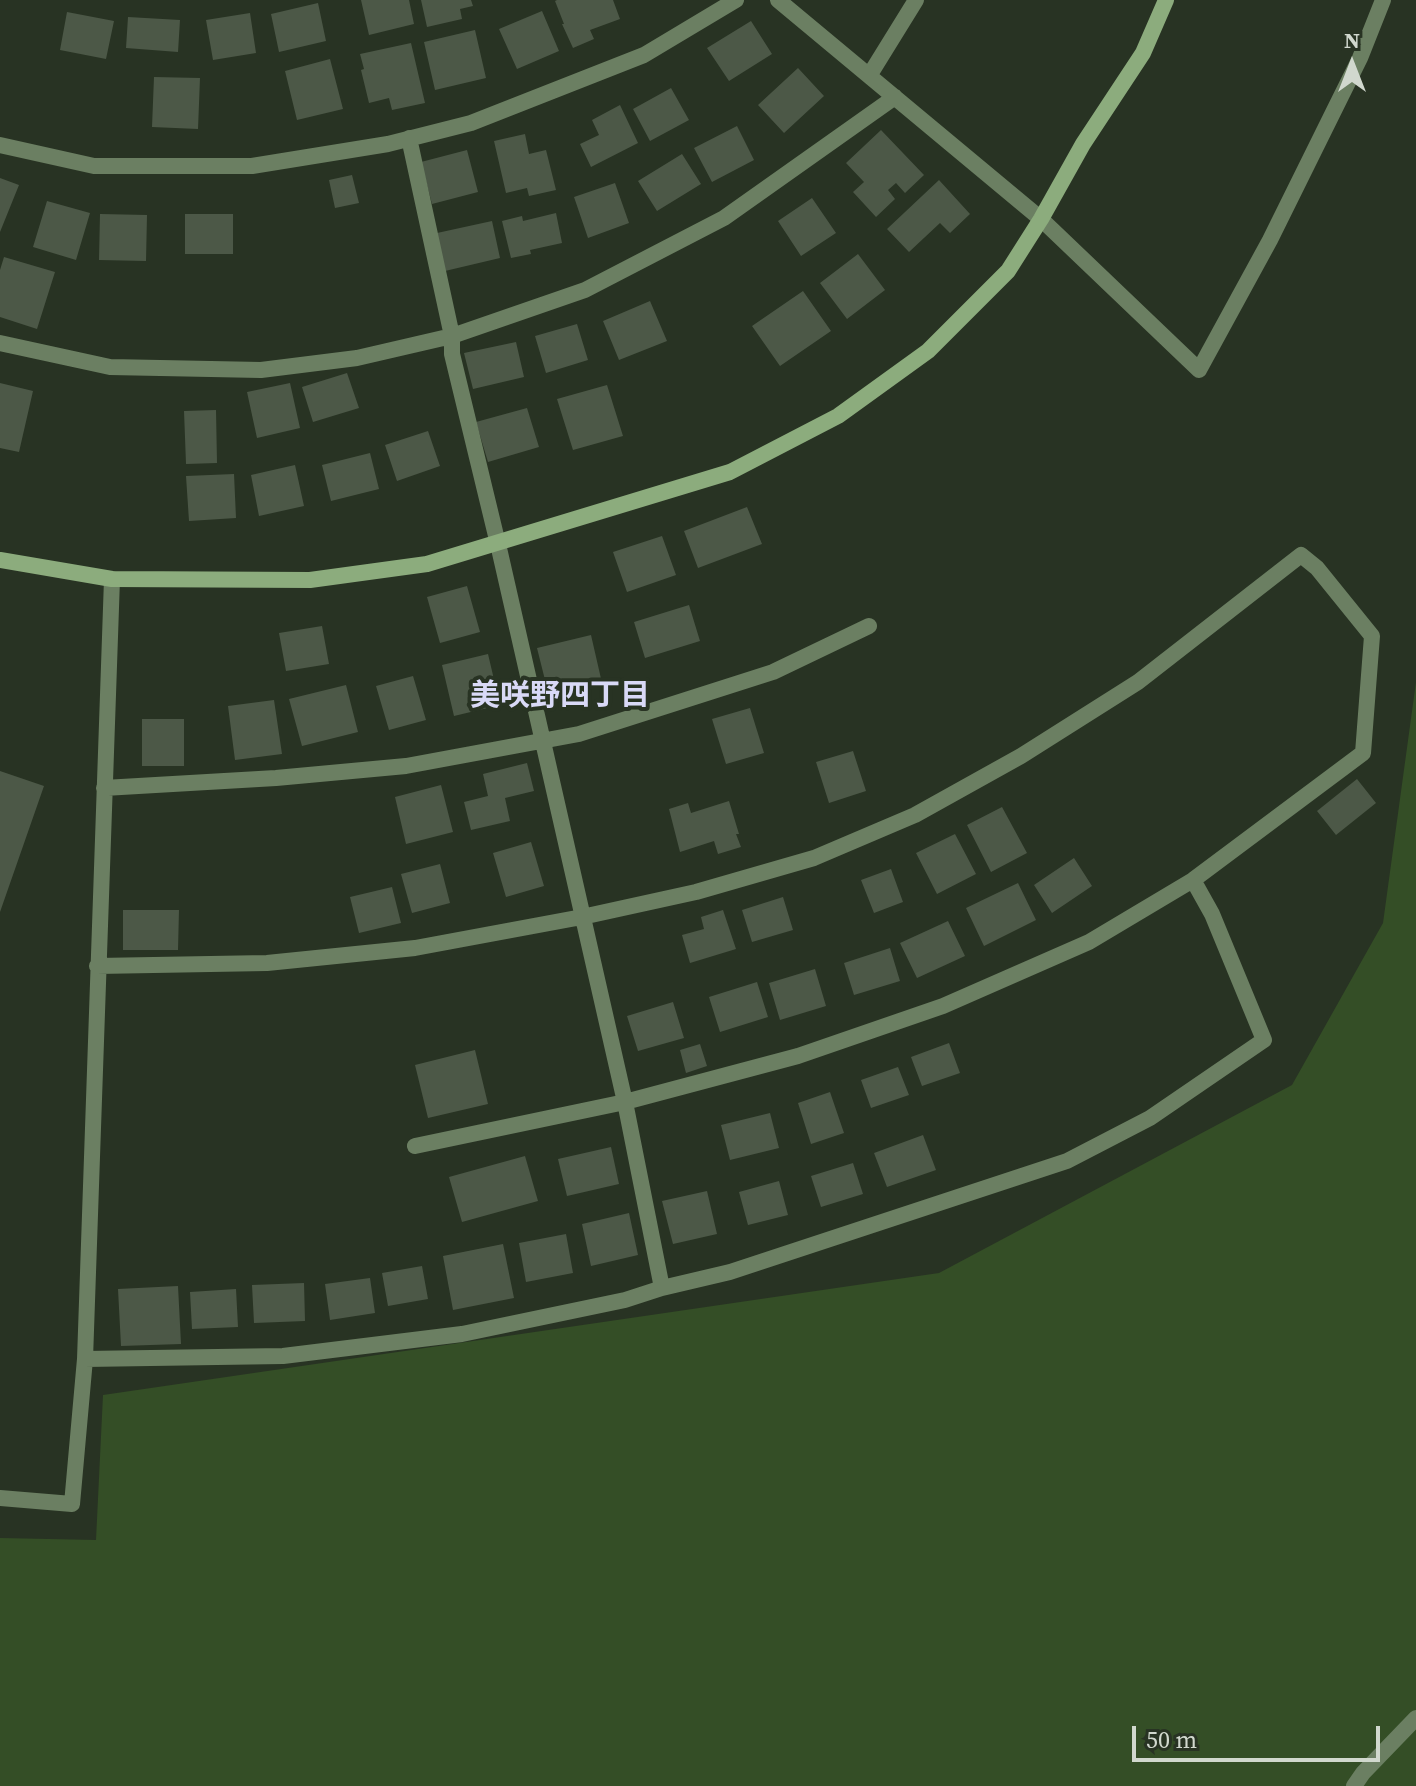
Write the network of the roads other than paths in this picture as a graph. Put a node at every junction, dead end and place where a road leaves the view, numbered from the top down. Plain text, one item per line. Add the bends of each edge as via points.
1 (736, 0) edge
2 (778, 0) edge
3 (916, 0) edge
4 (1166, 0) edge
5 (1383, 0) edge
6 (869, 76) junction
7 (895, 97) junction
8 (409, 138) junction
9 (0, 145) edge
10 (1041, 219) junction
11 (452, 336) junction
12 (0, 343) edge
13 (498, 544) junction
14 (0, 560) edge
15 (112, 579) junction
16 (869, 626) dead end
17 (542, 740) junction
18 (104, 788) junction
19 (1193, 880) junction
20 (582, 917) junction
21 (97, 966) junction
22 (625, 1102) junction
23 (415, 1146) dead end
24 (662, 1288) junction
25 (85, 1359) junction
26 (0, 1498) edge
27 (1416, 1718) edge
28 (1354, 1786) edge

1 - 8 street via 644,55 471,123
2 - 6 street
3 - 6 street
4 - 10 street via 1143,53
5 - 10 street via 1277,226 1199,370
6 - 7 street
7 - 10 street
7 - 11 street via 724,218 585,290
8 - 9 street via 252,166 94,166
8 - 11 street
10 - 13 street via 1008,271 928,351 838,416 730,472
11 - 12 street via 357,358 261,370 110,367
11 - 13 street
13 - 15 street via 427,564 310,580
13 - 17 street
14 - 15 street
15 - 18 street
16 - 17 street via 773,672 579,734
17 - 18 street via 406,766
17 - 20 street
18 - 21 street
19 - 20 street via 1363,753 1372,636 1301,555 1138,682 915,815 814,858
19 - 22 street via 1089,942 943,1006 798,1056
19 - 24 street via 1264,1040 1150,1118 1067,1161 730,1272
20 - 21 street via 415,948 282,962
20 - 22 street
21 - 25 street
22 - 23 street
22 - 24 street
24 - 25 street via 462,1334 283,1356
25 - 26 street via 72,1504
27 - 28 street

